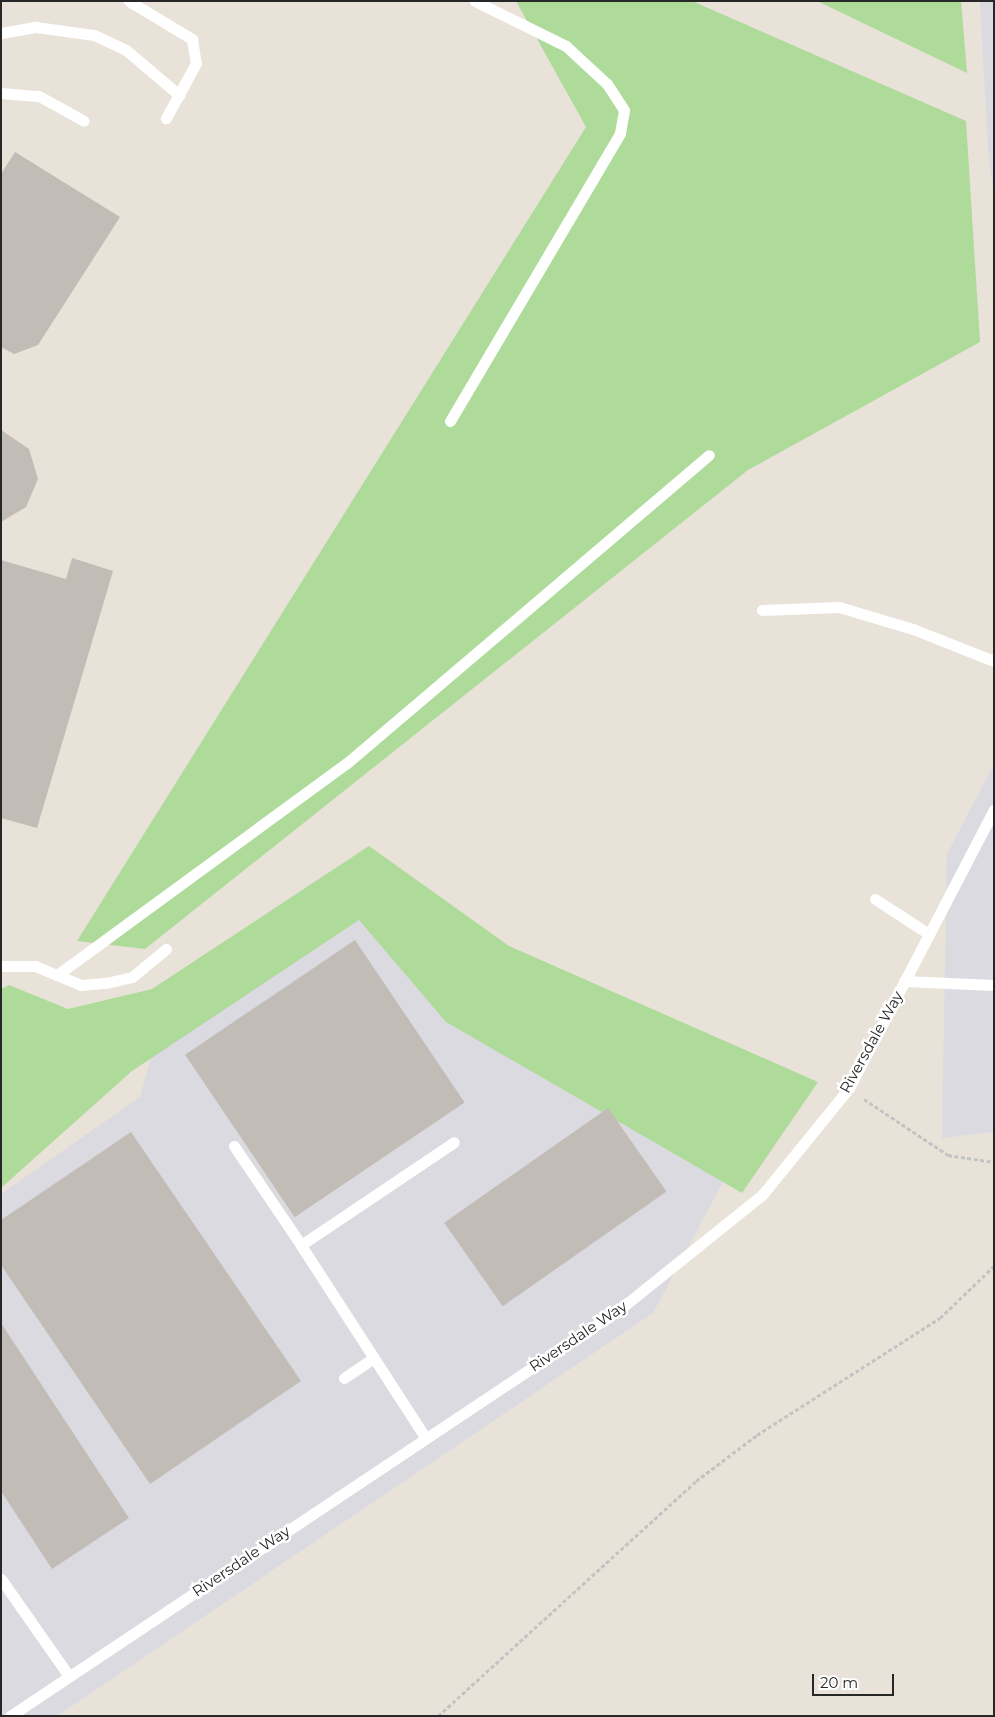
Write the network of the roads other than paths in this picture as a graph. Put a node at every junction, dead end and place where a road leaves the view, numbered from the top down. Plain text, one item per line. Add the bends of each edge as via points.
1 (129, 1) edge
2 (476, 1) edge
3 (1, 33) edge
4 (1, 93) edge
5 (179, 95) junction
6 (166, 118) dead end
7 (84, 121) dead end
8 (450, 421) dead end
9 (709, 455) dead end
10 (762, 610) dead end
11 (994, 661) edge
12 (994, 810) edge
13 (875, 899) dead end
14 (929, 934) junction
15 (166, 949) dead end
16 (1, 966) edge
17 (57, 975) junction
18 (904, 981) junction
19 (994, 985) edge
20 (454, 1142) dead end
21 (234, 1146) dead end
22 (301, 1245) junction
23 (374, 1358) junction
24 (344, 1378) dead end
25 (425, 1437) junction
26 (1, 1579) edge
27 (69, 1676) junction
28 (10, 1716) edge

1 - 5 lane via 192,39 196,63
2 - 8 lane via 566,46 607,84 624,110 620,133
3 - 5 lane via 36,27 94,35 126,50
4 - 7 lane via 39,96
5 - 6 lane
9 - 17 lane via 347,763
10 - 11 lane via 839,606 912,628
12 - 14 lane, Riversdale Way
13 - 14 lane
14 - 18 lane, Riversdale Way
15 - 17 lane via 132,977 81,985
16 - 17 lane via 36,966
18 - 19 lane
18 - 25 lane, Riversdale Way via 849,1088 762,1194 620,1309
20 - 22 lane
21 - 22 lane
22 - 23 lane
23 - 24 lane
23 - 25 lane
25 - 27 lane, Riversdale Way
26 - 27 lane
27 - 28 lane, Riversdale Way

